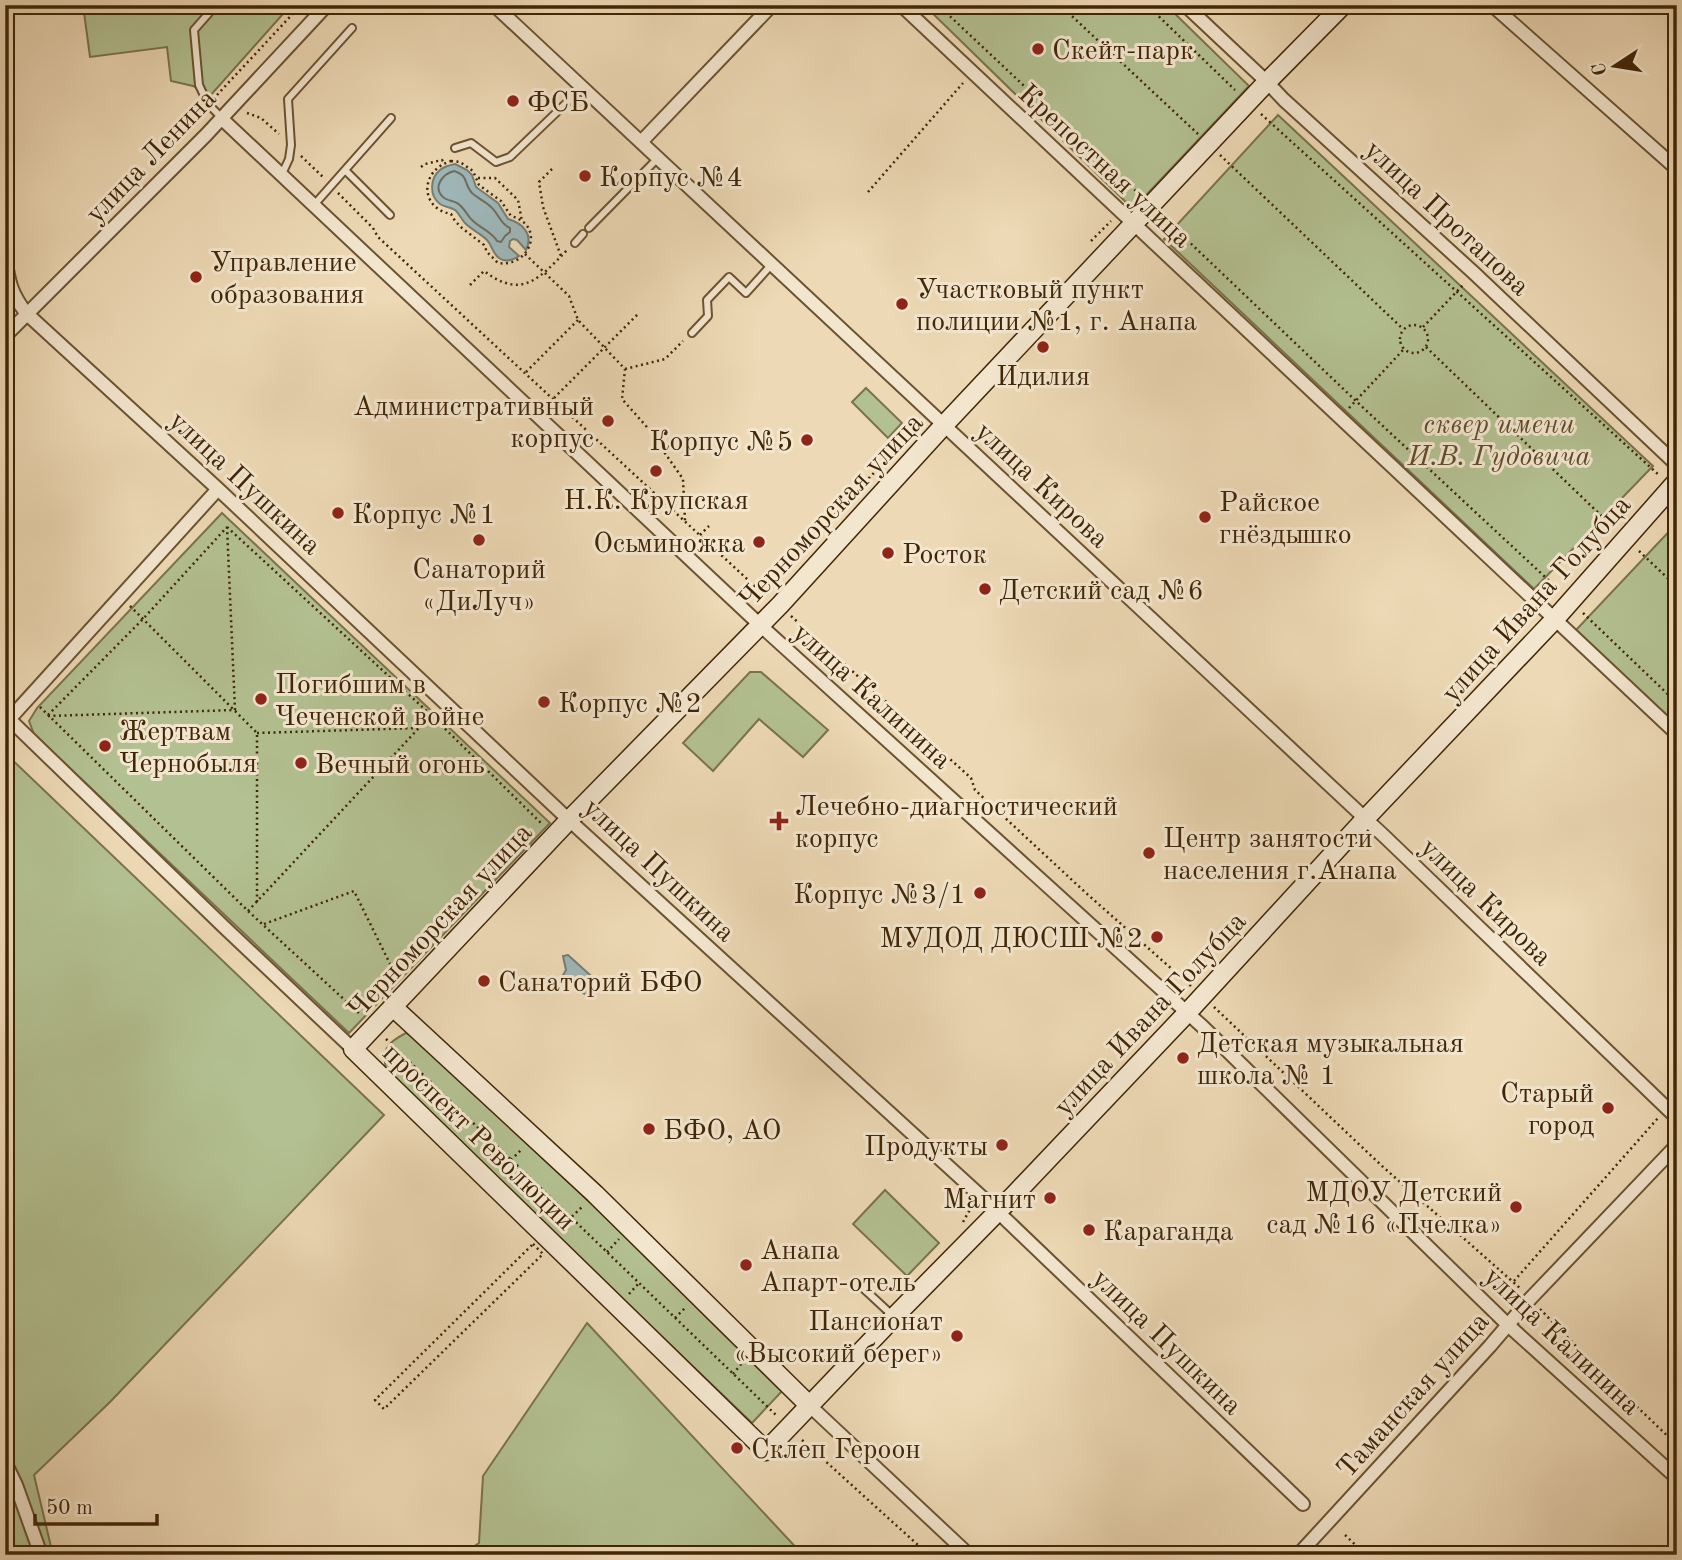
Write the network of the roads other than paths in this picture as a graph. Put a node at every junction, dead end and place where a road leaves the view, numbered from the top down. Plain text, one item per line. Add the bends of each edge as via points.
1 (216, 5) edge
2 (327, 5) edge
3 (494, 5) edge
4 (772, 5) edge
5 (901, 5) edge
6 (1185, 5) edge
7 (1343, 5) edge
8 (1492, 5) edge
9 (352, 28) dead end
10 (1267, 82) junction
11 (583, 88) junction
12 (221, 118) junction
13 (391, 118) dead end
14 (641, 142) junction
15 (456, 148) dead end
16 (658, 158) junction
17 (1677, 169) edge
18 (345, 170) junction
19 (282, 174) junction
20 (314, 205) junction
21 (390, 215) dead end
22 (1133, 224) junction
23 (575, 243) road end
24 (5, 258) edge
25 (772, 264) junction
26 (26, 313) junction
27 (692, 333) road end
28 (5, 336) edge
29 (944, 425) junction
30 (1677, 465) edge
31 (1674, 484) edge
32 (218, 489) junction
33 (1555, 619) junction
34 (760, 625) junction
35 (7, 719) edge
36 (1677, 734) edge
37 (1366, 819) junction
38 (569, 820) junction
39 (393, 1006) junction
40 (1187, 1013) junction
41 (353, 1049) junction
42 (1677, 1118) edge
43 (1677, 1145) edge
44 (997, 1211) junction
45 (864, 1289) dead end
46 (894, 1317) junction
47 (1508, 1325) junction
48 (809, 1405) junction
49 (766, 1451) joint
50 (5, 1462) edge
51 (1677, 1478) edge
52 (1303, 1504) dead end
53 (41, 1555) edge
54 (970, 1555) edge
55 (1298, 1555) edge

1 - 12 lane via 194,30 199,85
2 - 12 street, улица Ленина
3 - 11 street, улица Кирова
4 - 14 street
5 - 22 street, Крепостная улица
6 - 10 street, улица Протапова
7 - 10 street, Черноморская улица
8 - 17 street
9 - 19 lane via 288,99 291,145
10 - 22 street, Черноморская улица
10 - 30 street, улица Протапова
11 - 14 street, улица Кирова
11 - 15 lane via 510,157 496,162 471,144
12 - 19 street, улица Калинина
12 - 26 street, улица Ленина
13 - 18 lane
14 - 16 street, улица Кирова
16 - 23 lane
16 - 25 street, улица Кирова
18 - 20 lane
18 - 21 lane
19 - 20 street, улица Калинина
20 - 34 street, улица Калинина
22 - 29 street, Черноморская улица
22 - 33 street, Крепостная улица
24 - 26 street, улица Пушкина via 10,285
25 - 27 lane via 746,293 729,278 708,300 708,316
25 - 29 street, улица Кирова
26 - 28 street, улица Ленина
26 - 32 street, улица Пушкина
29 - 34 street, Черноморская улица
29 - 37 street, улица Кирова
31 - 33 street, улица Ивана Голубца
32 - 35 street
32 - 38 street, улица Пушкина
33 - 36 street, Крепостная улица
33 - 37 street, улица Ивана Голубца
34 - 38 street, Черноморская улица
34 - 40 street, улица Калинина
35 - 41 street, проспект Революции
37 - 40 street, улица Ивана Голубца
37 - 42 street, улица Кирова
38 - 39 street, Черноморская улица
38 - 44 street, улица Пушкина
39 - 41 street, Черноморская улица
39 - 48 street, проспект Революции via 595,1194
40 - 44 street, улица Ивана Голубца
40 - 47 street, улица Калинина
41 - 49 street, проспект Революции via 541,1246
43 - 47 street, Таманская улица
44 - 46 street, улица Ивана Голубца
44 - 52 street, улица Пушкина
45 - 46 lane
46 - 48 street, улица Ивана Голубца
47 - 51 street, улица Калинина
47 - 55 street, Таманская улица
48 - 49 street, улица Ивана Голубца
48 - 54 street, проспект Революции
50 - 53 street

